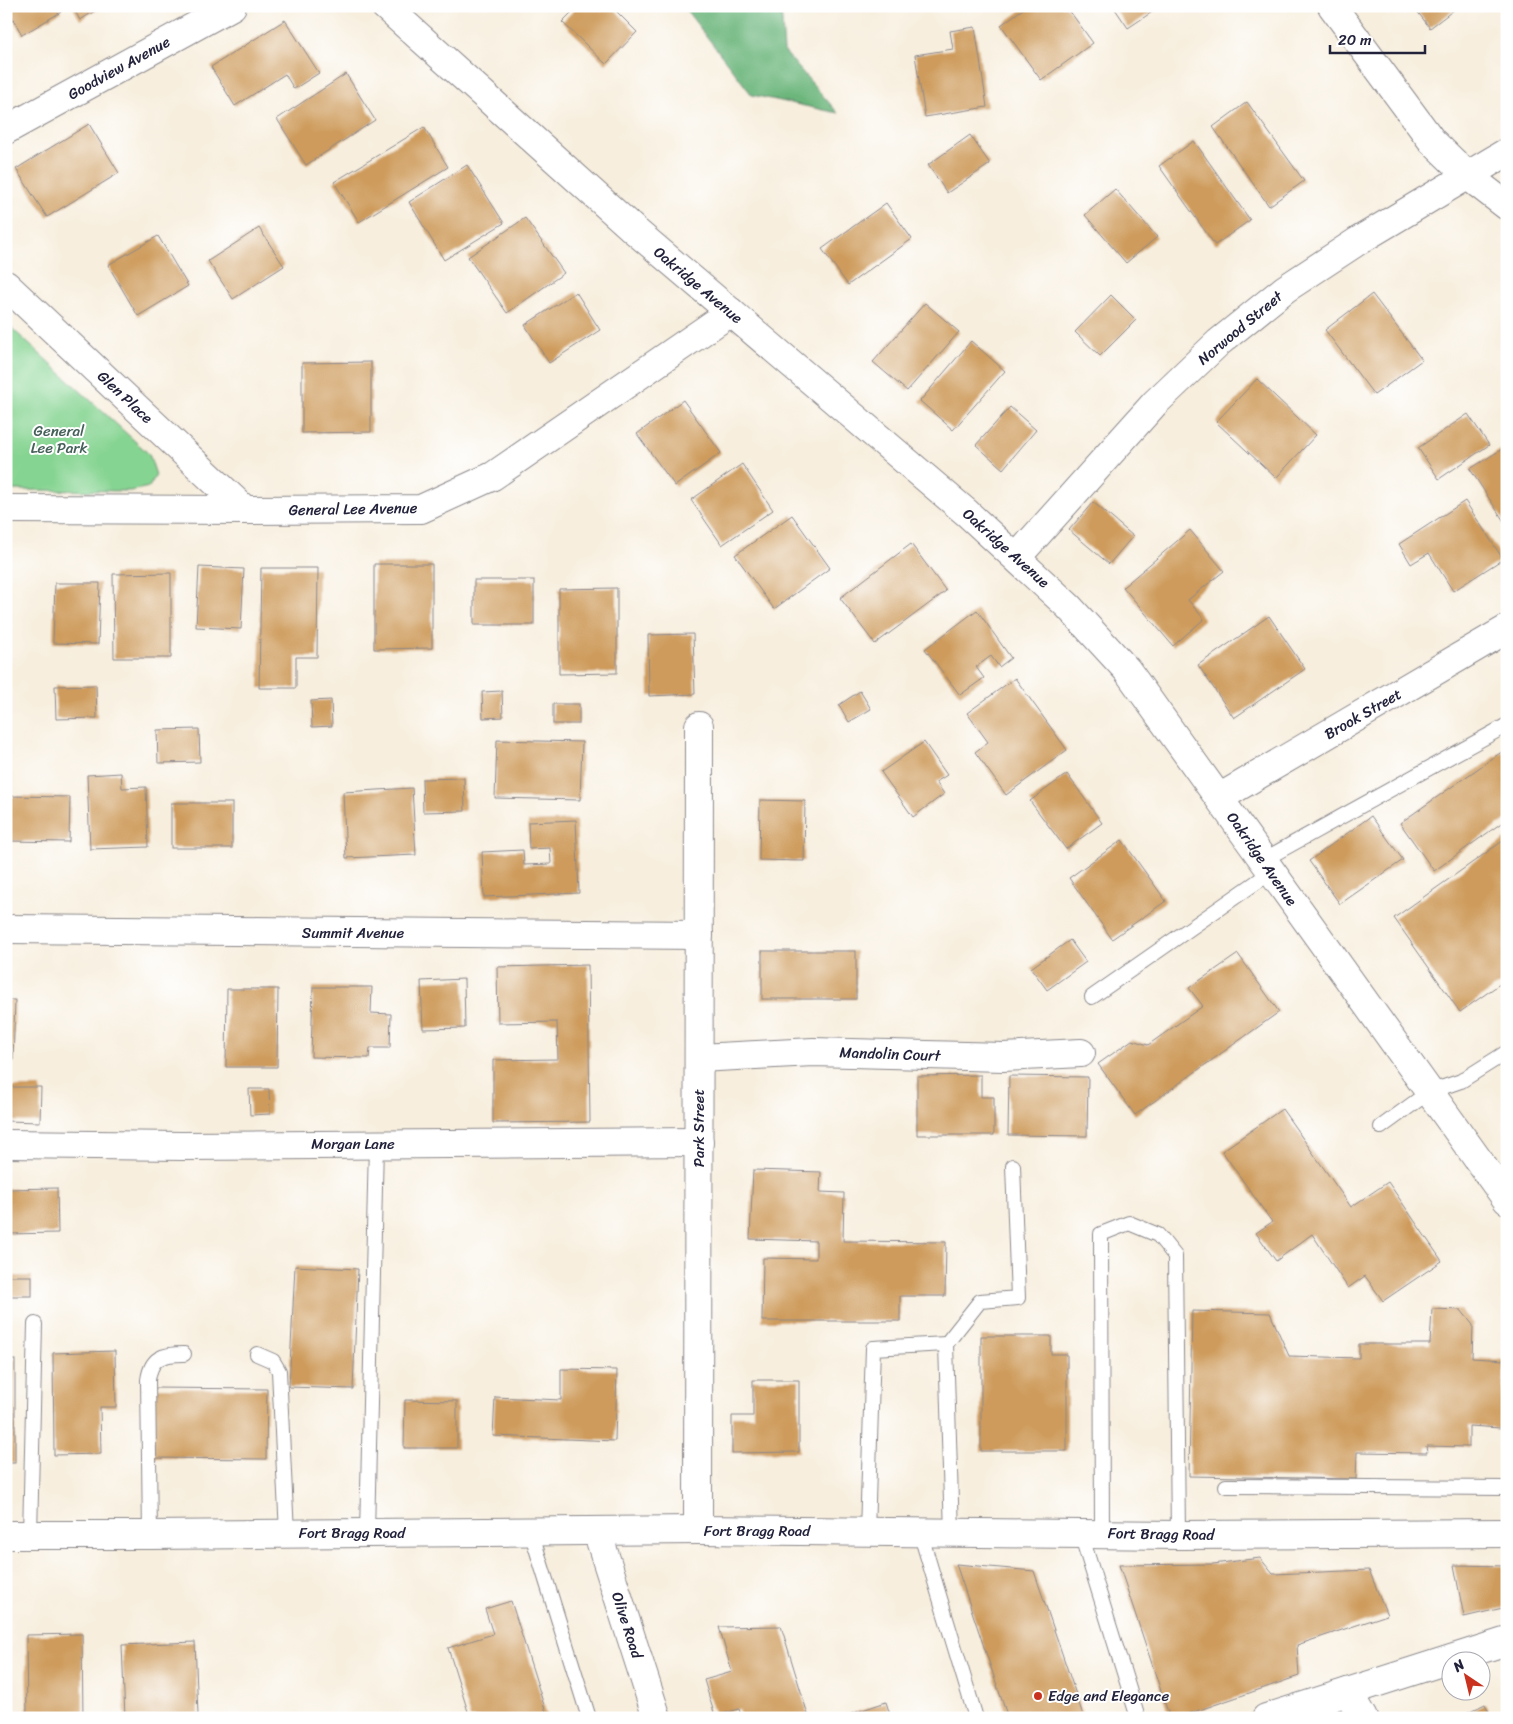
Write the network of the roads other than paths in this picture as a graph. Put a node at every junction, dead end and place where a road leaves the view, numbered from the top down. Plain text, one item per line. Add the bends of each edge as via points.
1 (232, 6) edge
2 (385, 6) edge
3 (1332, 6) edge
4 (6, 130) edge
5 (1507, 152) edge
6 (1468, 176) junction
7 (1507, 206) edge
8 (6, 284) edge
9 (731, 312) junction
10 (6, 509) edge
11 (244, 510) junction
12 (1017, 557) junction
13 (1507, 629) edge
14 (700, 726) dead end
15 (1507, 726) edge
16 (1219, 798) junction
17 (1267, 866) junction
18 (6, 930) edge
19 (700, 935) junction
20 (1092, 997) dead end
21 (1081, 1052) dead end
22 (1507, 1052) edge
23 (699, 1058) junction
24 (1429, 1092) junction
25 (1381, 1127) dead end
26 (699, 1142) junction
27 (6, 1144) edge
28 (376, 1144) junction
29 (1014, 1166) dead end
30 (1507, 1200) edge
31 (35, 1324) dead end
32 (946, 1344) junction
33 (184, 1354) dead end
34 (258, 1354) dead end
35 (1226, 1486) dead end
36 (1507, 1488) edge
37 (698, 1530) junction
38 (531, 1532) junction
39 (598, 1532) junction
40 (867, 1532) junction
41 (920, 1532) junction
42 (952, 1532) junction
43 (287, 1533) junction
44 (367, 1533) junction
45 (1091, 1534) junction
46 (1507, 1534) edge
47 (18, 1535) edge
48 (150, 1535) junction
49 (1178, 1535) junction
50 (1507, 1641) edge
51 (1348, 1692) junction
52 (589, 1718) edge
53 (657, 1718) edge
54 (976, 1718) edge
55 (1138, 1718) edge
56 (1266, 1718) edge
57 (1363, 1718) edge

1 - 4 street, Goodview Avenue
2 - 9 street, Oakridge Avenue via 632,229
3 - 6 street via 1432,141
5 - 6 street, Norwood Street
6 - 7 street
6 - 12 street, Norwood Street via 1285,289 1218,343 1155,404
8 - 11 street, Glen Place
9 - 11 street, General Lee Avenue via 494,476 421,509
9 - 12 street, Oakridge Avenue
10 - 11 street, General Lee Avenue
12 - 16 street, Oakridge Avenue via 1128,670
13 - 16 street, Brook Street
14 - 19 street, Park Street
15 - 17 lane
16 - 17 street, Oakridge Avenue
17 - 20 lane
17 - 24 street, Oakridge Avenue
18 - 19 street, Summit Avenue
19 - 23 street, Park Street
21 - 23 street, Mandolin Court via 1003,1057 813,1052
22 - 24 lane via 1461,1081
23 - 26 street, Park Street
24 - 25 lane
24 - 30 street, Oakridge Avenue
26 - 28 street, Morgan Lane
26 - 37 street, Park Street
27 - 28 street, Morgan Lane
28 - 44 lane
29 - 32 lane via 1018,1298 980,1301
31 - 47 lane
32 - 40 lane via 873,1348
32 - 42 lane
33 - 48 lane via 158,1358 149,1369
34 - 43 lane via 273,1362 279,1370
35 - 36 lane
37 - 39 street, Fort Bragg Road
37 - 40 street, Fort Bragg Road
38 - 39 street, Fort Bragg Road
38 - 44 street, Fort Bragg Road
38 - 52 lane
39 - 53 street, Olive Road
40 - 41 street, Fort Bragg Road
41 - 42 street, Fort Bragg Road
41 - 54 lane
42 - 45 street, Fort Bragg Road
43 - 44 street, Fort Bragg Road
43 - 48 street, Fort Bragg Road
45 - 49 street, Fort Bragg Road
45 - 49 lane via 1101,1234 1129,1224 1158,1234 1176,1256
45 - 55 lane
46 - 49 street, Fort Bragg Road
47 - 48 street, Fort Bragg Road
50 - 51 street
51 - 56 street
51 - 57 street

